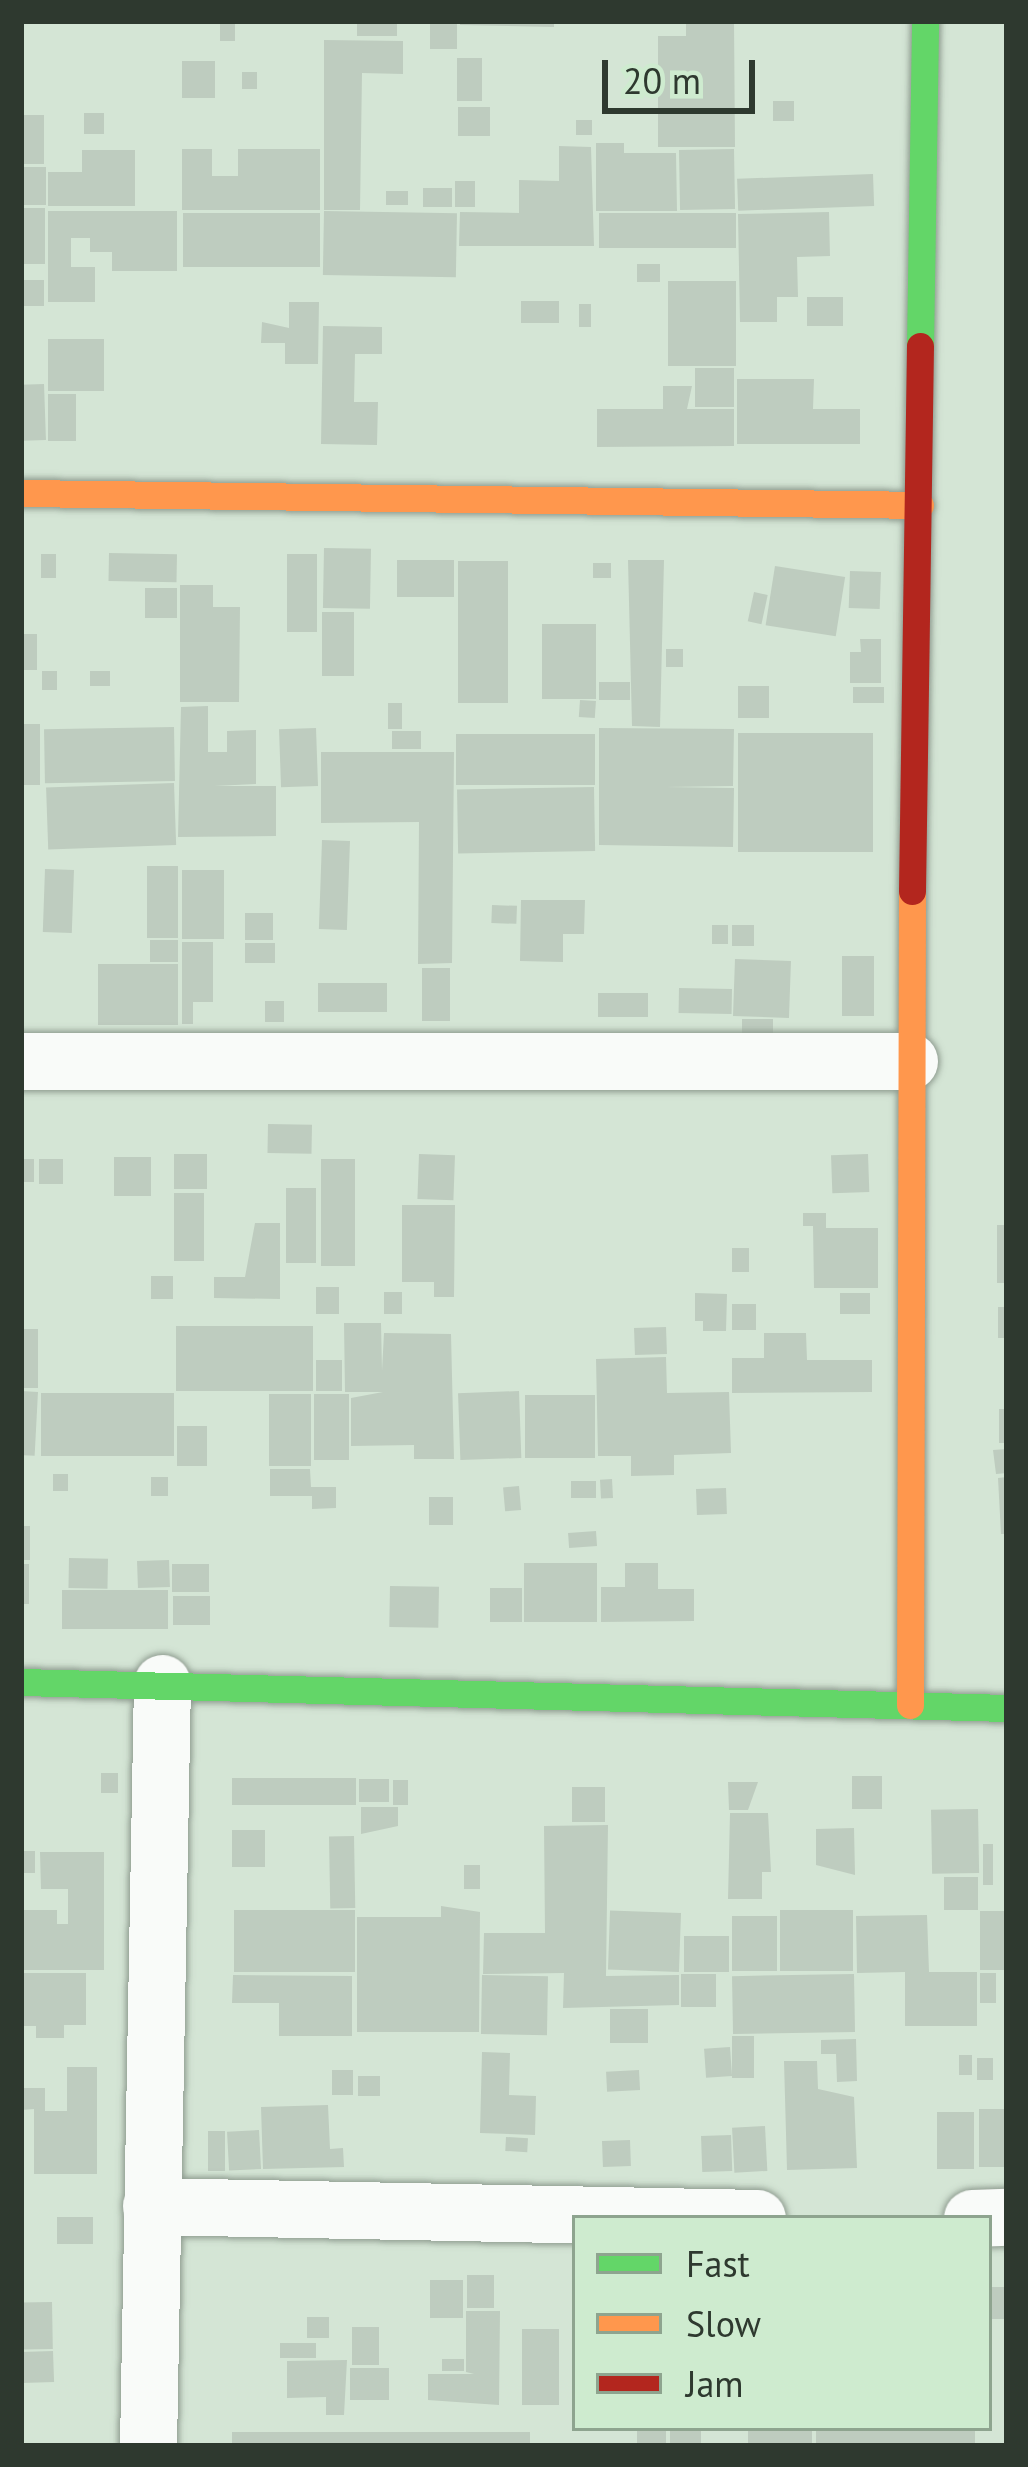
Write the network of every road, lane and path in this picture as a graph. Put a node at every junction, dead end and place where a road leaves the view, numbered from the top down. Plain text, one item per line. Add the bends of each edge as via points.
1 (925, 21) edge
2 (21, 493) edge
3 (920, 505) junction
4 (21, 1061) edge
5 (910, 1061) junction
6 (21, 1682) edge
7 (162, 1683) junction
8 (910, 1705) junction
9 (1007, 1708) edge
10 (151, 2206) junction
11 (606, 2215) edge
12 (148, 2446) edge

1 - 3 street
2 - 3 street
3 - 5 street
4 - 5 street
5 - 8 street
6 - 7 street
7 - 8 street
7 - 10 street
8 - 9 street
10 - 11 street
10 - 12 street

